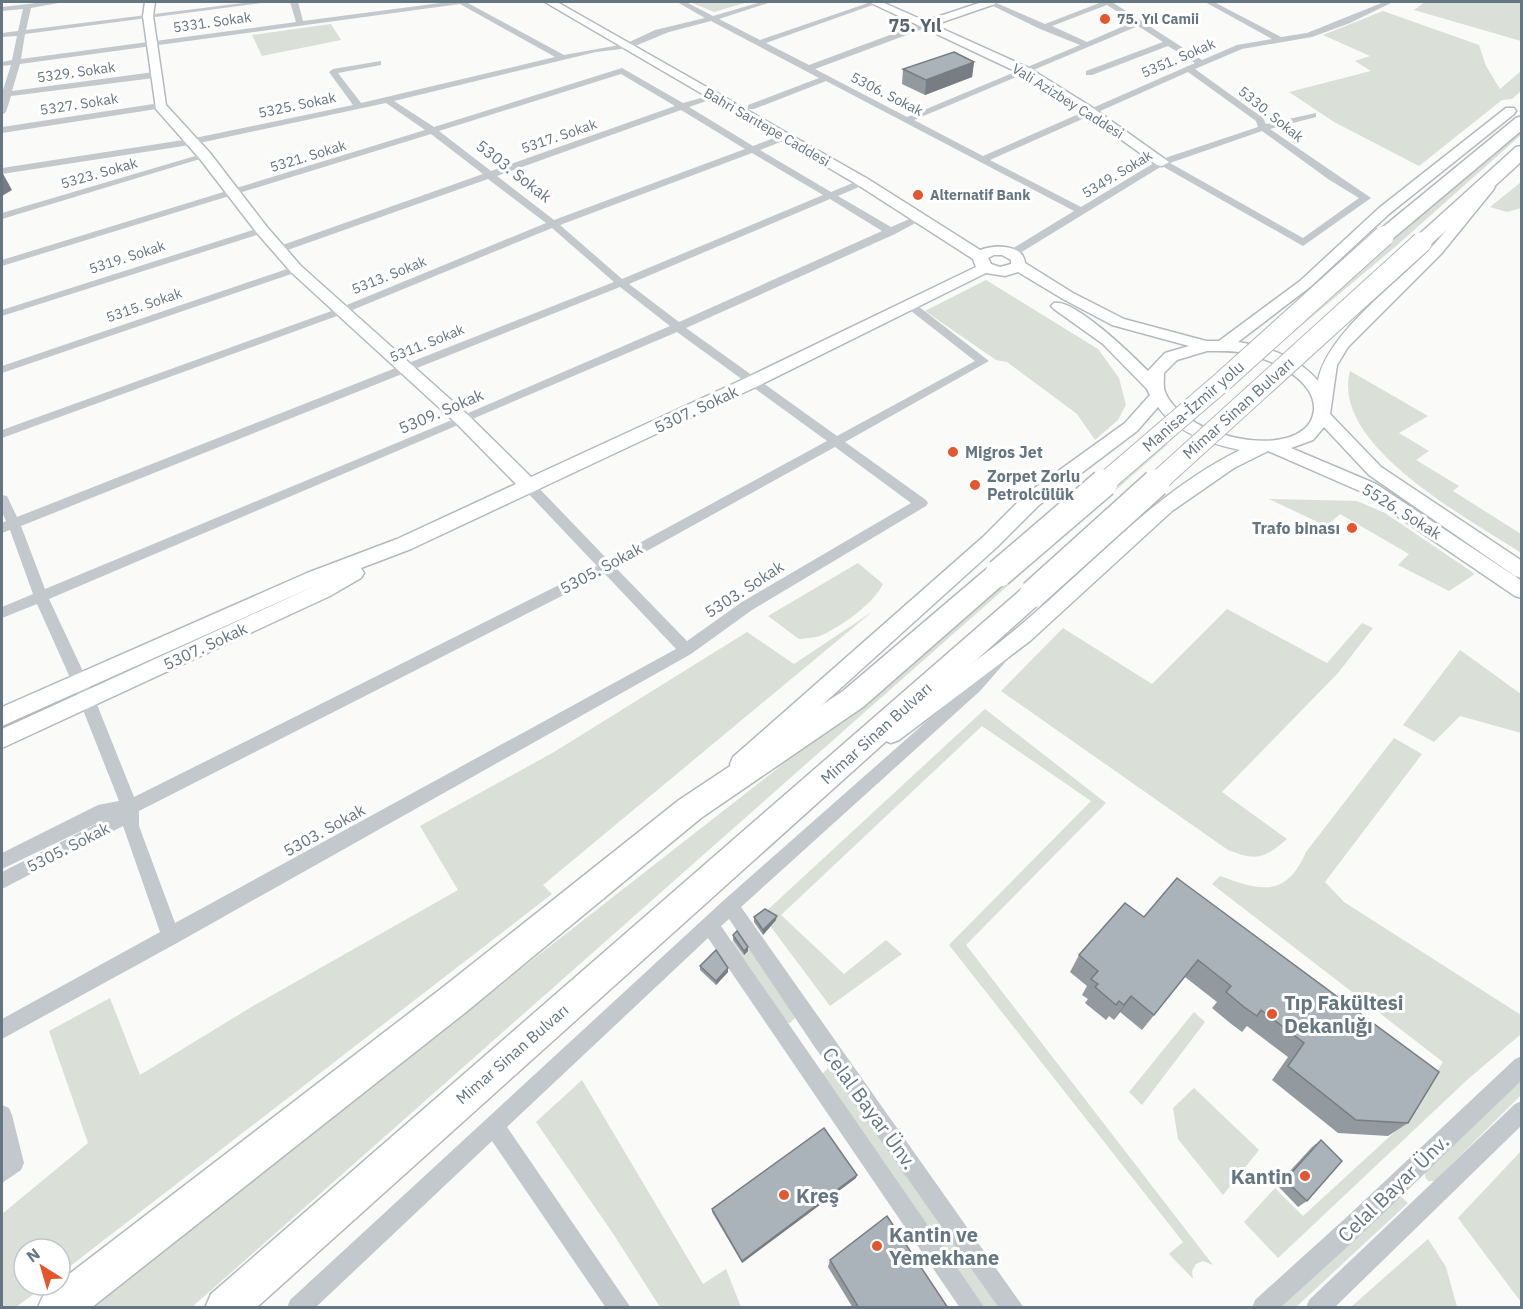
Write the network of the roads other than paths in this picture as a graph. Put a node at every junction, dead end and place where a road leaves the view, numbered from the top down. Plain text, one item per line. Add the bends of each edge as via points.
1 (60, 2) edge
2 (150, 2) edge
3 (265, 2) edge
4 (294, 2) edge
5 (461, 2) edge
6 (550, 2) edge
7 (566, 2) edge
8 (681, 2) edge
9 (764, 2) edge
10 (875, 2) edge
11 (990, 2) edge
12 (1108, 2) edge
13 (1209, 2) edge
14 (1389, 2) edge
15 (27, 6) junction
16 (2, 9) edge
17 (148, 16) junction
18 (714, 18) junction
19 (300, 23) junction
20 (1138, 23) junction
21 (925, 25) junction
22 (1043, 27) junction
23 (23, 32) junction
24 (2, 35) edge
25 (628, 41) junction
26 (1282, 41) junction
27 (760, 42) junction
28 (1168, 43) junction
29 (153, 44) junction
30 (1085, 44) junction
31 (563, 58) junction
32 (16, 62) junction
33 (378, 63) dead end
34 (1200, 63) junction
35 (2, 64) edge
36 (807, 69) junction
37 (1189, 69) junction
38 (1025, 71) junction
39 (1089, 73) dead end
40 (154, 75) junction
41 (826, 78) junction
42 (3, 95) edge
43 (712, 96) junction
44 (387, 100) junction
45 (358, 105) junction
46 (160, 106) junction
47 (751, 106) junction
48 (682, 107) junction
49 (1089, 111) junction
50 (1518, 111) edge
51 (2, 112) edge
52 (1313, 115) dead end
53 (907, 120) junction
54 (1263, 128) junction
55 (2, 130) edge
56 (433, 131) junction
57 (785, 137) junction
58 (190, 142) junction
59 (751, 149) junction
60 (205, 156) junction
61 (1516, 157) edge
62 (984, 159) junction
63 (1162, 162) junction
64 (2, 171) edge
65 (489, 175) junction
66 (863, 182) junction
67 (234, 193) junction
68 (829, 195) junction
69 (1081, 211) junction
70 (2, 216) edge
71 (918, 219) junction
72 (553, 224) junction
73 (262, 230) junction
74 (891, 232) junction
75 (278, 250) junction
76 (986, 258) junction
77 (2, 263) edge
78 (1012, 264) junction
79 (296, 269) junction
80 (621, 283) junction
81 (910, 305) junction
82 (341, 311) junction
83 (2, 313) edge
84 (678, 327) junction
85 (1215, 346) junction
86 (405, 368) junction
87 (2, 370) edge
88 (754, 381) junction
89 (1156, 392) junction
90 (1322, 409) junction
91 (463, 420) junction
92 (2, 434) edge
93 (837, 441) junction
94 (1268, 447) junction
95 (529, 486) junction
96 (2, 499) edge
97 (8, 526) edge
98 (606, 567) junction
99 (1521, 571) edge
100 (1521, 591) edge
101 (40, 597) junction
102 (2, 614) edge
103 (1021, 637) junction
104 (686, 650) junction
105 (83, 691) junction
106 (2, 717) edge
107 (2, 739) edge
108 (130, 807) junction
109 (690, 810) junction
110 (2, 861) edge
111 (2, 881) edge
112 (720, 894) junction
113 (710, 925) junction
114 (171, 937) junction
115 (2, 1029) edge
116 (821, 1039) junction
117 (797, 1053) junction
118 (1521, 1066) edge
119 (1521, 1111) edge
120 (2, 1115) edge
121 (494, 1126) junction
122 (2, 1173) edge
123 (58, 1308) edge
124 (225, 1308) edge
125 (298, 1308) edge
126 (620, 1308) edge
127 (974, 1308) edge
128 (1013, 1308) edge
129 (1263, 1308) edge
130 (1317, 1308) edge

1 - 15 street
2 - 17 main road
3 - 17 street
4 - 19 street
5 - 19 street, 5331. Sokak
5 - 31 street
6 - 25 main road, Bahri Sarıtepe Caddesi
7 - 25 main road, Bahri Sarıtepe Caddesi
8 - 18 street, 5306. Sokak
9 - 18 street, 5325. Sokak
10 - 21 main road, Vali Azizbey Caddesi
10 - 27 street
11 - 21 main road
11 - 22 street
12 - 20 street
12 - 22 street
13 - 26 street
14 - 26 street, 5351. Sokak via 1347,21
15 - 16 street
15 - 23 street
17 - 23 street
17 - 29 main road
18 - 25 street, 5325. Sokak
18 - 27 street, 5306. Sokak
19 - 29 street, 5331. Sokak
20 - 28 street
20 - 30 street
21 - 36 street
21 - 38 main road, Vali Azizbey Caddesi
22 - 30 street
23 - 24 street
23 - 32 street
25 - 31 street, 5325. Sokak
25 - 43 main road, Bahri Sarıtepe Caddesi
25 - 47 main road, Bahri Sarıtepe Caddesi
26 - 34 street, 5351. Sokak via 1240,47
27 - 36 street, 5306. Sokak
28 - 34 street
28 - 39 street
29 - 32 street, 5331. Sokak
29 - 40 main road
30 - 38 street
31 - 44 street, 5325. Sokak
32 - 35 street, 5331. Sokak
32 - 42 street
33 - 45 street via 333,72
34 - 37 street, 5351. Sokak
36 - 41 street, 5306. Sokak
37 - 49 street, 5351. Sokak
37 - 54 street, 5330. Sokak via 1260,120
38 - 49 main road, Vali Azizbey Caddesi
38 - 53 street
40 - 42 street, 5329. Sokak
40 - 46 main road
41 - 47 street
41 - 53 street, 5306. Sokak
42 - 51 street
43 - 48 street, 5317. Sokak
43 - 57 main road, Bahri Sarıtepe Caddesi
44 - 45 street, 5325. Sokak
44 - 56 street, 5303. Sokak
45 - 58 street, 5325. Sokak
46 - 55 street, 5327. Sokak
46 - 58 main road
47 - 76 main road, Bahri Sarıtepe Caddesi via 934,213
48 - 56 street, 5321. Sokak via 622,71
48 - 59 street
48 - 65 street, 5317. Sokak
49 - 62 street, 5351. Sokak
49 - 63 main road, Vali Azizbey Caddesi
50 - 85 main road via 1384,211 1305,284
50 - 109 highway, Manisa-İzmir yolu, bridge via 1483,155 1402,219 1223,381 853,699
52 - 54 street, 5349. Sokak
53 - 62 street, 5306. Sokak
54 - 63 street, 5349. Sokak
54 - 63 street, 5330. Sokak via 1366,198 1304,243
56 - 65 street, 5303. Sokak
56 - 67 street, 5321. Sokak
57 - 59 street, 5313. Sokak
57 - 66 main road, Bahri Sarıtepe Caddesi
58 - 60 main road
58 - 64 street, 5325. Sokak
59 - 68 street
59 - 72 street, 5313. Sokak
60 - 67 main road
60 - 70 street, 5323. Sokak
61 - 90 main road via 1436,251 1342,344 1329,365
61 - 112 highway, Mimar Sinan Bulvarı, bridge via 1033,594
62 - 69 street, 5306. Sokak
63 - 69 street, 5349. Sokak
65 - 72 street, 5303. Sokak
65 - 75 street, 5317. Sokak
66 - 68 street, 5311. Sokak
66 - 71 main road, Bahri Sarıtepe Caddesi
67 - 73 main road
67 - 77 street, 5321. Sokak
68 - 74 street
68 - 80 street, 5311. Sokak
69 - 78 street, 5349. Sokak
71 - 74 street, 5309. Sokak
71 - 76 main road, Bahri Sarıtepe Caddesi
72 - 80 street, 5303. Sokak
72 - 82 street, 5313. Sokak
73 - 75 main road
73 - 83 street, 5319. Sokak
74 - 84 street, 5309. Sokak
75 - 79 main road
76 - 78 main road, Bahri Sarıtepe Caddesi
76 - 78 main road, Bahri Sarıtepe Caddesi
76 - 81 main road, 5307. Sokak
78 - 85 main road, Bahri Sarıtepe Caddesi via 1118,322 1169,338
78 - 89 main road, Bahri Sarıtepe Caddesi via 1102,336
79 - 82 main road
79 - 87 street, 5315. Sokak
80 - 84 street, 5303. Sokak
80 - 86 street, 5311. Sokak
81 - 88 main road, 5307. Sokak
81 - 93 street, 5305. Sokak via 983,361
82 - 86 main road
82 - 92 street, 5313. Sokak
84 - 88 street, 5303. Sokak
84 - 91 street, 5309. Sokak
85 - 89 main road via 1178,352 1167,359 1155,376
85 - 90 main road via 1256,351 1280,360 1315,387
86 - 91 main road
86 - 97 street, 5311. Sokak
88 - 93 street, 5303. Sokak
88 - 95 main road, 5307. Sokak
89 - 94 main road via 1171,415 1188,427 1233,444
89 - 109 main road via 1131,428 1032,500
90 - 94 main road via 1313,431 1299,440
90 - 99 main road, 5526. Sokak via 1375,471
91 - 95 main road
91 - 101 street, 5309. Sokak
93 - 98 street, 5305. Sokak
93 - 104 street, 5303. Sokak via 921,503 747,606
94 - 100 main road, 5526. Sokak via 1368,489
94 - 103 main road via 1205,476 1138,530
95 - 98 street
95 - 105 main road, 5307. Sokak via 404,544 323,591
96 - 97 street
97 - 101 street
98 - 104 street
98 - 108 street, 5305. Sokak
101 - 102 street, 5309. Sokak
101 - 105 street
103 - 112 main road via 907,722
103 - 112 street via 975,687
104 - 114 street, 5303. Sokak
105 - 106 main road, 5307. Sokak
105 - 107 main road, 5307. Sokak
105 - 108 street
108 - 110 street, 5305. Sokak via 104,810
108 - 111 street, 5305. Sokak via 115,823
108 - 114 street via 131,826
109 - 123 highway via 454,1000
112 - 113 street
112 - 116 street, Celal Bayar Ünv.
112 - 124 highway, Mimar Sinan Bulvarı
113 - 117 street, Celal Bayar Ünv.
113 - 121 street
114 - 115 street, 5303. Sokak
116 - 117 street
116 - 128 street, Celal Bayar Ünv.
117 - 127 street, Celal Bayar Ünv.
118 - 129 street, Celal Bayar Ünv.
119 - 130 street, Celal Bayar Ünv.
120 - 122 street via 14,1162
121 - 125 street
121 - 126 street

